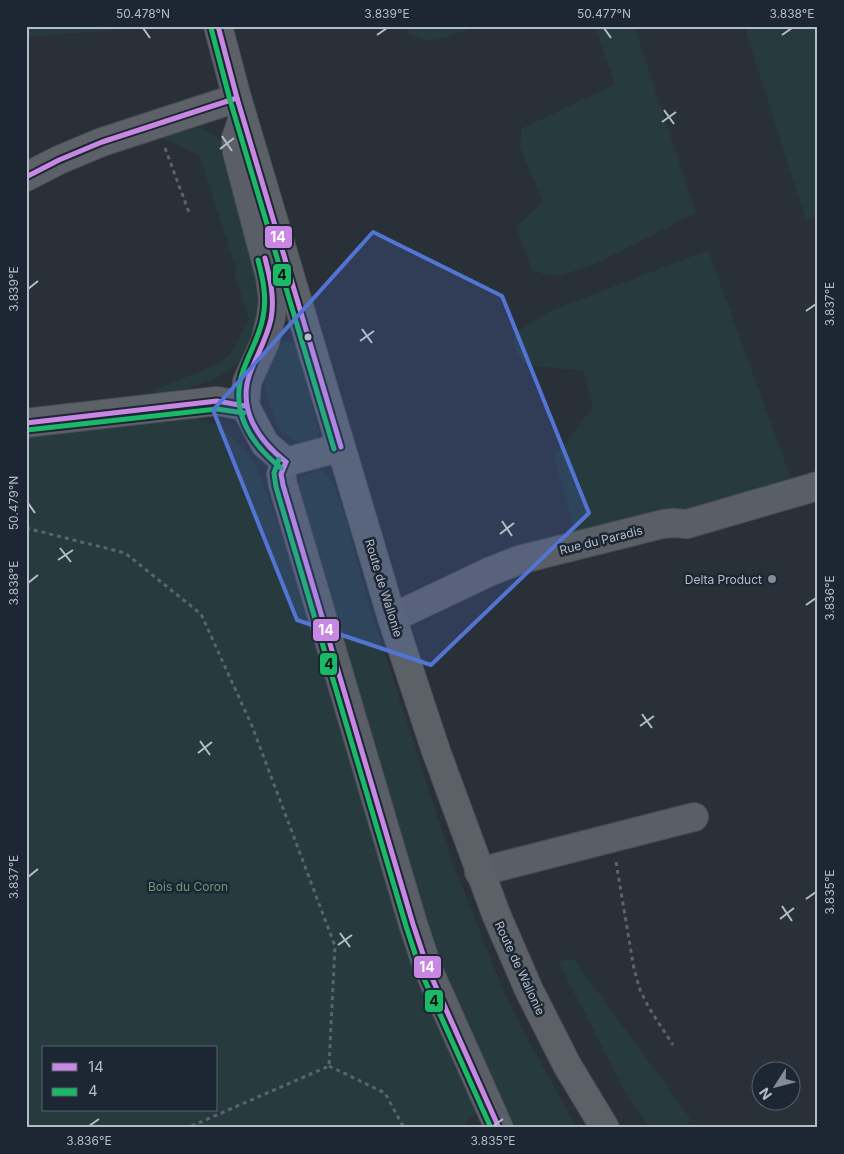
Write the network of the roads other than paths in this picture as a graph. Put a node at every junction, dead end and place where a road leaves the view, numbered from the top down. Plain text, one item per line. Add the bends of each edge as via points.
1 (218, 26) edge
2 (240, 108) junction
3 (26, 177) edge
4 (245, 406) junction
5 (26, 423) edge
6 (341, 447) junction
7 (286, 462) junction
8 (818, 486) edge
9 (392, 618) junction
10 (694, 817) dead end
11 (479, 872) junction
12 (500, 1128) edge
13 (605, 1128) edge

1 - 2 main road, Route de Wallonie
2 - 3 main road via 156,125 76,153
2 - 4 street via 237,152 270,277 273,300 265,342 247,382
2 - 6 main road, Route de Wallonie
4 - 5 main road via 217,400
4 - 7 main road via 265,444
6 - 7 main road
6 - 9 main road, Route de Wallonie
7 - 12 street via 281,474 282,485 412,924 428,970
8 - 9 street, Rue du Paradis via 687,524 663,524 520,560
9 - 11 main road, Route de Wallonie
10 - 11 street
11 - 13 main road, Route de Wallonie via 529,990 567,1065

